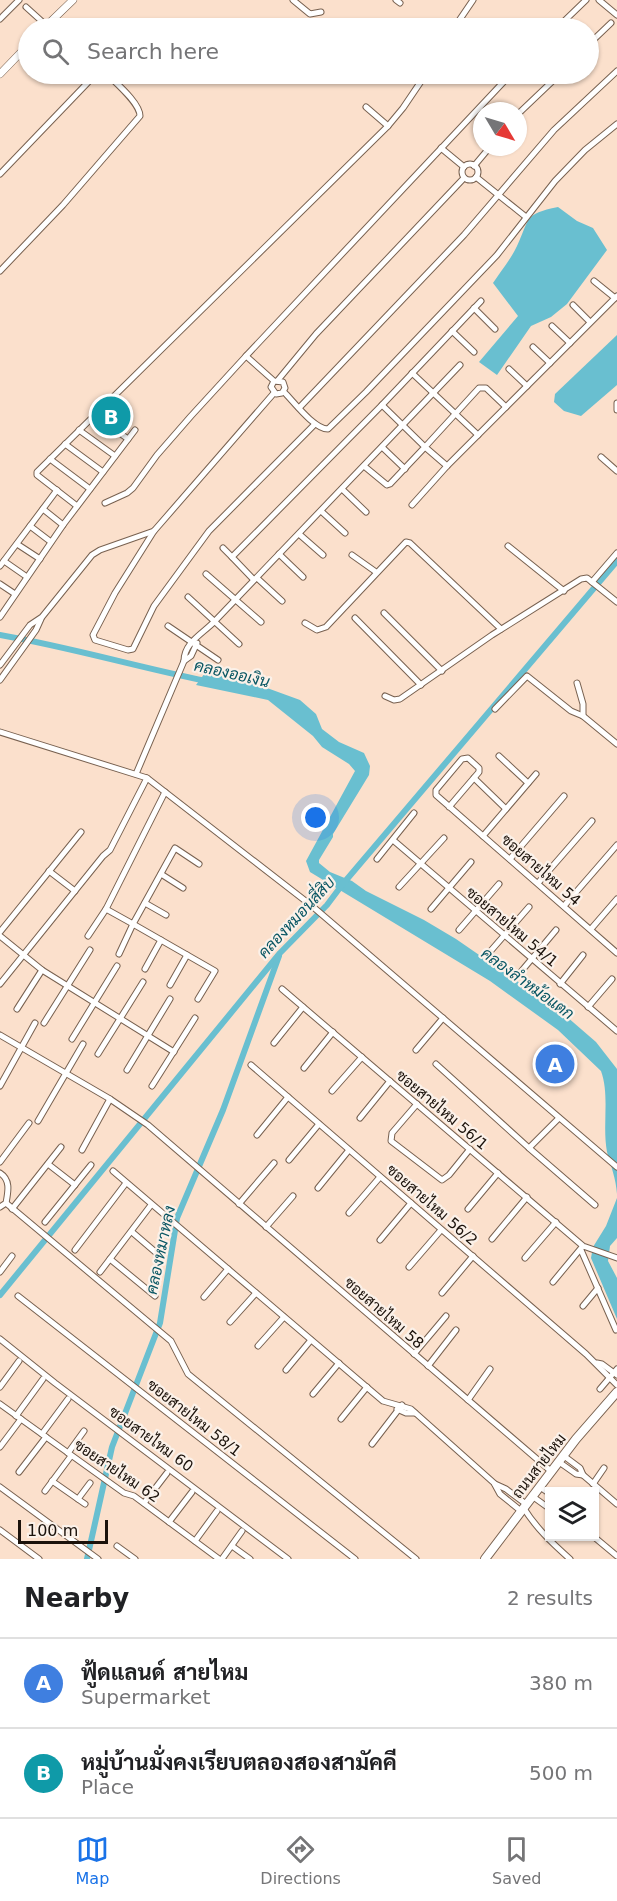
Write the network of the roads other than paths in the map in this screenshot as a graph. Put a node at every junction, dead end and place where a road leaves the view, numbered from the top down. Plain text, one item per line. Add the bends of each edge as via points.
1 (19, 0) edge
2 (73, 0) edge
3 (293, 0) edge
4 (473, 0) edge
5 (586, 0) edge
6 (599, 0) edge
7 (26, 7) dead end
8 (321, 12) dead end
9 (617, 15) edge
10 (39, 18) edge
11 (55, 18) edge
12 (461, 18) edge
13 (567, 18) edge
14 (0, 19) edge
15 (611, 23) dead end
16 (599, 34) edge
17 (18, 55) edge
18 (617, 71) edge
19 (0, 74) edge
20 (86, 84) edge
21 (116, 84) edge
22 (419, 84) edge
23 (502, 84) edge
24 (550, 84) edge
25 (527, 105) edge
26 (366, 106) dead end
27 (617, 123) edge
28 (387, 126) junction
29 (441, 148) junction
30 (482, 156) edge
31 (474, 166) junction
32 (464, 167) junction
33 (0, 174) edge
34 (476, 177) junction
35 (464, 178) junction
36 (498, 195) junction
37 (526, 217) junction
38 (0, 271) edge
39 (594, 281) dead end
40 (616, 297) edge
41 (481, 301) dead end
42 (573, 305) dead end
43 (474, 308) junction
44 (590, 322) junction
45 (552, 326) dead end
46 (495, 329) dead end
47 (453, 331) junction
48 (570, 343) junction
49 (533, 347) dead end
50 (474, 352) dead end
51 (246, 356) junction
52 (550, 363) junction
53 (460, 365) dead end
54 (509, 369) dead end
55 (412, 373) junction
56 (276, 381) junction
57 (527, 386) junction
58 (284, 392) junction
59 (274, 393) junction
60 (434, 393) junction
61 (617, 403) edge
62 (382, 405) junction
63 (506, 407) junction
64 (299, 408) junction
65 (617, 410) edge
66 (456, 414) junction
67 (94, 416) junction
68 (315, 424) junction
69 (403, 426) junction
70 (79, 430) junction
71 (135, 430) dead end
72 (478, 435) junction
73 (128, 439) junction
74 (65, 444) junction
75 (382, 447) junction
76 (425, 447) junction
77 (115, 456) junction
78 (601, 457) dead end
79 (50, 459) junction
80 (364, 466) junction
81 (447, 466) junction
82 (405, 469) junction
83 (617, 471) edge
84 (103, 472) junction
85 (90, 489) junction
86 (342, 489) junction
87 (57, 490) junction
88 (105, 503) dead end
89 (412, 505) dead end
90 (77, 506) junction
91 (42, 509) junction
92 (321, 511) junction
93 (366, 512) dead end
94 (63, 525) junction
95 (30, 526) junction
96 (153, 531) junction
97 (345, 533) dead end
98 (299, 534) junction
99 (51, 542) junction
100 (17, 543) junction
101 (508, 546) dead end
102 (223, 548) dead end
103 (617, 553) edge
104 (279, 554) junction
105 (323, 555) dead end
106 (352, 555) dead end
107 (232, 557) junction
108 (40, 559) junction
109 (2, 563) edge
110 (376, 573) junction
111 (206, 574) dead end
112 (27, 577) junction
113 (303, 577) dead end
114 (256, 579) junction
115 (593, 582) junction
116 (0, 584) edge
117 (564, 591) junction
118 (15, 594) junction
119 (188, 597) dead end
120 (235, 600) junction
121 (282, 601) dead end
122 (617, 602) edge
123 (384, 613) dead end
124 (1, 614) edge
125 (42, 617) junction
126 (355, 618) dead end
127 (214, 622) junction
128 (261, 622) dead end
129 (305, 623) dead end
130 (168, 626) dead end
131 (501, 629) junction
132 (193, 644) junction
133 (239, 644) dead end
134 (0, 654) edge
135 (6, 657) junction
136 (218, 660) dead end
137 (13, 662) junction
138 (0, 665) edge
139 (442, 670) junction
140 (0, 680) edge
141 (577, 683) dead end
142 (421, 685) junction
143 (385, 696) dead end
144 (495, 709) dead end
145 (583, 716) junction
146 (0, 732) edge
147 (617, 744) edge
148 (499, 756) dead end
149 (136, 774) junction
150 (536, 774) dead end
151 (147, 778) junction
152 (474, 778) junction
153 (528, 783) junction
154 (165, 792) junction
155 (564, 796) dead end
156 (449, 807) junction
157 (506, 809) junction
158 (414, 813) dead end
159 (592, 821) dead end
160 (81, 832) dead end
161 (483, 836) junction
162 (444, 838) dead end
163 (393, 840) junction
164 (617, 845) edge
165 (376, 860) dead end
166 (510, 860) junction
167 (471, 862) dead end
168 (199, 864) dead end
169 (421, 864) junction
170 (49, 871) junction
171 (161, 874) junction
172 (537, 883) junction
173 (499, 884) dead end
174 (399, 887) dead end
175 (183, 888) dead end
176 (448, 888) junction
177 (75, 891) junction
178 (617, 899) edge
179 (145, 903) junction
180 (564, 906) junction
181 (529, 907) dead end
182 (106, 909) junction
183 (430, 909) dead end
184 (475, 911) junction
185 (166, 915) dead end
186 (133, 924) junction
187 (591, 929) junction
188 (459, 930) dead end
189 (556, 930) dead end
190 (0, 934) edge
191 (88, 936) dead end
192 (504, 936) junction
193 (161, 940) junction
194 (90, 950) dead end
195 (617, 953) edge
196 (118, 954) dead end
197 (488, 954) dead end
198 (23, 955) junction
199 (187, 955) junction
200 (584, 956) dead end
201 (532, 959) junction
202 (117, 966) dead end
203 (145, 969) dead end
204 (42, 970) junction
205 (519, 974) dead end
206 (612, 979) dead end
207 (143, 982) dead end
208 (0, 984) edge
209 (561, 984) junction
210 (170, 985) dead end
211 (68, 986) junction
212 (282, 989) dead end
213 (170, 999) dead end
214 (198, 999) dead end
215 (94, 1002) junction
216 (303, 1007) junction
217 (588, 1007) junction
218 (17, 1009) dead end
219 (195, 1018) dead end
220 (442, 1018) junction
221 (120, 1019) junction
222 (35, 1023) dead end
223 (44, 1023) dead end
224 (617, 1031) edge
225 (333, 1032) junction
226 (0, 1035) edge
227 (148, 1036) junction
228 (72, 1039) dead end
229 (274, 1043) dead end
230 (83, 1044) dead end
231 (21, 1047) junction
232 (416, 1050) dead end
233 (174, 1052) junction
234 (98, 1054) dead end
235 (362, 1057) junction
236 (436, 1064) dead end
237 (251, 1065) dead end
238 (304, 1068) dead end
239 (127, 1070) dead end
240 (66, 1073) junction
241 (390, 1081) junction
242 (0, 1086) edge
243 (152, 1086) dead end
244 (332, 1091) dead end
245 (288, 1097) junction
246 (110, 1099) junction
247 (417, 1104) junction
248 (360, 1118) dead end
249 (559, 1118) junction
250 (38, 1120) dead end
251 (29, 1124) dead end
252 (319, 1124) junction
253 (257, 1135) dead end
254 (61, 1147) dead end
255 (529, 1148) junction
256 (470, 1149) junction
257 (82, 1150) dead end
258 (349, 1150) junction
259 (289, 1160) dead end
260 (0, 1162) edge
261 (274, 1163) dead end
262 (48, 1164) junction
263 (91, 1164) dead end
264 (617, 1167) edge
265 (113, 1171) dead end
266 (0, 1173) edge
267 (498, 1173) junction
268 (380, 1177) junction
269 (126, 1183) junction
270 (75, 1185) junction
271 (318, 1188) dead end
272 (293, 1196) dead end
273 (527, 1197) junction
274 (6, 1203) junction
275 (411, 1203) junction
276 (239, 1204) junction
277 (151, 1205) junction
278 (595, 1205) dead end
279 (0, 1207) edge
280 (12, 1209) junction
281 (468, 1209) dead end
282 (350, 1214) dead end
283 (45, 1222) dead end
284 (556, 1222) junction
285 (266, 1227) junction
286 (441, 1230) junction
287 (132, 1232) junction
288 (492, 1239) dead end
289 (380, 1240) dead end
290 (584, 1248) junction
291 (75, 1250) dead end
292 (12, 1256) dead end
293 (160, 1256) dead end
294 (472, 1257) junction
295 (525, 1258) dead end
296 (617, 1258) edge
297 (110, 1259) junction
298 (409, 1267) dead end
299 (228, 1269) junction
300 (0, 1272) edge
301 (100, 1272) dead end
302 (553, 1282) dead end
303 (598, 1288) junction
304 (255, 1293) junction
305 (442, 1293) dead end
306 (18, 1296) dead end
307 (155, 1296) dead end
308 (204, 1297) dead end
309 (583, 1306) dead end
310 (446, 1316) dead end
311 (284, 1317) junction
312 (230, 1322) dead end
313 (456, 1330) dead end
314 (616, 1330) edge
315 (0, 1339) edge
316 (311, 1340) junction
317 (258, 1346) dead end
318 (414, 1354) junction
319 (19, 1361) dead end
320 (339, 1364) junction
321 (597, 1364) junction
322 (428, 1366) junction
323 (490, 1369) dead end
324 (286, 1370) dead end
325 (616, 1372) edge
326 (609, 1378) junction
327 (43, 1379) dead end
328 (617, 1385) edge
329 (0, 1387) edge
330 (366, 1387) junction
331 (600, 1389) dead end
332 (617, 1392) edge
333 (313, 1394) dead end
334 (68, 1399) dead end
335 (468, 1400) junction
336 (0, 1404) edge
337 (398, 1407) junction
338 (19, 1417) junction
339 (341, 1419) dead end
340 (84, 1431) dead end
341 (44, 1436) junction
342 (372, 1444) dead end
343 (0, 1447) edge
344 (70, 1454) junction
345 (562, 1459) junction
346 (604, 1468) dead end
347 (19, 1472) dead end
348 (552, 1472) junction
349 (167, 1473) dead end
350 (52, 1481) junction
351 (90, 1483) dead end
352 (593, 1484) junction
353 (0, 1487) edge
354 (540, 1487) junction
355 (45, 1491) dead end
356 (545, 1491) edge
357 (192, 1492) dead end
358 (532, 1496) junction
359 (78, 1499) junction
360 (616, 1501) edge
361 (144, 1503) junction
362 (85, 1504) dead end
363 (545, 1506) edge
364 (523, 1508) junction
365 (217, 1511) dead end
366 (169, 1522) junction
367 (0, 1530) edge
368 (242, 1531) dead end
369 (195, 1541) junction
370 (599, 1541) edge
371 (117, 1546) dead end
372 (232, 1546) junction
373 (617, 1556) edge
374 (96, 1557) edge
375 (39, 1559) edge
376 (135, 1559) edge
377 (221, 1559) edge
378 (250, 1559) edge
379 (288, 1559) edge
380 (356, 1559) edge
381 (416, 1559) edge
382 (485, 1559) edge
383 (570, 1559) edge

1 - 14 street
2 - 11 street
3 - 8 street via 310,14
4 - 12 street
5 - 13 street
6 - 9 street
7 - 10 street
15 - 16 street
17 - 19 street
18 - 36 street via 554,130
20 - 33 street
21 - 38 street via 140,111 136,123
22 - 28 street
23 - 29 street
24 - 25 street
26 - 28 street
27 - 37 street via 585,150
28 - 67 street
29 - 32 street
29 - 51 street
30 - 31 street
31 - 32 street
31 - 34 street
32 - 35 street
34 - 35 street
34 - 36 street
35 - 56 street
36 - 37 street
36 - 64 street via 464,236
37 - 68 street via 497,255 366,392 328,429
39 - 40 street
40 - 44 street
41 - 43 street
42 - 44 street
43 - 46 street
43 - 47 street
44 - 48 street
45 - 48 street
47 - 50 street
47 - 55 street
48 - 52 street
49 - 52 street
51 - 56 street
51 - 88 street via 184,423 133,488
52 - 57 street
53 - 60 street
54 - 57 street
55 - 60 street
55 - 62 street
56 - 58 street via 285,385
56 - 59 street via 271,387
57 - 63 street
58 - 59 street
58 - 64 street
59 - 96 street
60 - 66 street
60 - 69 street
61 - 65 street
62 - 69 street
62 - 107 street
63 - 66 street via 483,387
63 - 72 street
64 - 68 street
66 - 72 street
66 - 76 street
67 - 70 street
67 - 73 street
68 - 96 street via 209,531 154,606 133,649 95,640 93,635 114,593
69 - 75 street
69 - 76 street
70 - 74 street
70 - 77 street
71 - 73 street
72 - 81 street
73 - 77 street
74 - 79 street
74 - 84 street
75 - 80 street
75 - 82 street
76 - 81 street
76 - 82 street
77 - 84 street
78 - 83 street
79 - 85 street
79 - 87 street via 37,475
80 - 82 street via 387,485
80 - 86 street
81 - 89 street
84 - 85 street
85 - 90 street
86 - 92 street
86 - 93 street
87 - 90 street
87 - 91 street
90 - 94 street
91 - 94 street
91 - 95 street
92 - 97 street
92 - 98 street
94 - 99 street
95 - 99 street
95 - 100 street
96 - 125 street via 92,555
98 - 104 street
98 - 105 street
99 - 108 street
100 - 108 street
100 - 109 street
101 - 117 street
102 - 107 street
103 - 115 street
104 - 113 street
104 - 114 street
106 - 110 street
107 - 114 street
108 - 112 street
109 - 112 street
110 - 129 street via 326,627 318,630
110 - 131 street via 402,544 410,543
111 - 120 street
112 - 118 street
114 - 120 street
114 - 121 street
115 - 117 street via 584,578
115 - 122 street
116 - 118 street
117 - 131 street
118 - 124 street
119 - 127 street
120 - 127 street
120 - 128 street
123 - 139 street
125 - 135 street via 27,629
125 - 137 street
126 - 142 street
127 - 132 street
127 - 133 street
130 - 132 street
131 - 139 street
132 - 136 street
132 - 149 street
134 - 135 street
135 - 137 street
135 - 138 street
137 - 140 street
139 - 142 street
141 - 145 street via 584,704
142 - 143 street via 400,699
144 - 145 street via 527,676
145 - 147 street
146 - 149 street
148 - 153 street
149 - 151 street
150 - 153 street
151 - 154 street
151 - 177 street via 110,850
152 - 156 street
152 - 156 street via 479,768 465,757 435,793
152 - 157 street
153 - 157 street
154 - 182 street
154 - 220 street via 312,906
155 - 166 street
156 - 161 street, ซอยสายไหม 54
157 - 161 street
158 - 163 street
159 - 172 street
160 - 170 street
161 - 166 street, ซอยสายไหม 54
162 - 169 street
163 - 165 street
163 - 169 street, ซอยสายไหม 54/1
164 - 180 street
166 - 172 street, ซอยสายไหม 54
167 - 176 street
168 - 171 street via 175,848
169 - 174 street
169 - 176 street, ซอยสายไหม 54/1
170 - 177 street
170 - 190 street
171 - 175 street
171 - 179 street
172 - 180 street, ซอยสายไหม 54
173 - 184 street
176 - 183 street
176 - 184 street, ซอยสายไหม 54/1
177 - 198 street
178 - 187 street
179 - 185 street
179 - 186 street
180 - 187 street, ซอยสายไหม 54
181 - 192 street
182 - 186 street
182 - 191 street
184 - 188 street
184 - 192 street, ซอยสายไหม 54/1
186 - 193 street
186 - 196 street
187 - 195 street, ซอยสายไหม 54
189 - 201 street
190 - 198 street
192 - 197 street
192 - 201 street, ซอยสายไหม 54/1
193 - 199 street
193 - 203 street
194 - 211 street
198 - 204 street
198 - 208 street
199 - 210 street
199 - 214 street via 215,971
200 - 209 street
201 - 205 street
201 - 209 street, ซอยสายไหม 54/1
202 - 215 street
204 - 211 street
204 - 218 street
206 - 217 street
207 - 221 street
209 - 217 street, ซอยสายไหม 54/1
211 - 215 street
211 - 223 street
212 - 216 street, ซอยสายไหม 56/1
213 - 227 street
215 - 221 street
215 - 228 street
216 - 225 street, ซอยสายไหม 56/1
216 - 229 street
217 - 224 street, ซอยสายไหม 54/1
219 - 233 street
220 - 232 street
220 - 249 street
221 - 227 street
221 - 234 street
222 - 231 street
225 - 235 street, ซอยสายไหม 56/1
225 - 238 street
226 - 231 street, ซอยสายไหม 58
227 - 233 street
227 - 239 street
230 - 240 street
231 - 240 street, ซอยสายไหม 58
231 - 242 street
233 - 243 street
235 - 241 street, ซอยสายไหม 56/1
235 - 244 street
236 - 255 street
237 - 245 street, ซอยสายไหม 56/2
240 - 246 street, ซอยสายไหม 58
240 - 250 street
241 - 247 street, ซอยสายไหม 56/1
241 - 248 street
245 - 252 street, ซอยสายไหม 56/2
245 - 253 street
246 - 257 street
246 - 276 street, ซอยสายไหม 58 via 148,1125
247 - 256 street, ซอยสายไหม 56/1
247 - 256 street via 392,1133 391,1141 442,1180
249 - 255 street
249 - 264 street
251 - 260 street
252 - 258 street, ซอยสายไหม 56/2
252 - 259 street
254 - 262 street
255 - 278 street
256 - 267 street, ซอยสายไหม 56/1
258 - 268 street, ซอยสายไหม 56/2
258 - 271 street
261 - 276 street
262 - 270 street
262 - 280 street
263 - 270 street
265 - 269 street
266 - 274 street via 9,1189
267 - 273 street, ซอยสายไหม 56/1
267 - 281 street
268 - 275 street, ซอยสายไหม 56/2
268 - 282 street
269 - 277 street
269 - 291 street
270 - 283 street
272 - 285 street
273 - 284 street, ซอยสายไหม 56/1
273 - 288 street
274 - 279 street
274 - 280 street
275 - 286 street, ซอยสายไหม 56/2
275 - 289 street
276 - 285 street, ซอยสายไหม 58
277 - 287 street
277 - 299 street
280 - 381 street via 171,1341 188,1374
284 - 290 street, ซอยสายไหม 56/1
284 - 295 street
285 - 318 street, ซอยสายไหม 58
286 - 294 street, ซอยสายไหม 56/2
286 - 298 street
287 - 293 street
287 - 297 street
290 - 296 street
290 - 302 street
290 - 303 street
292 - 300 street
294 - 305 street
294 - 321 street, ซอยสายไหม 56/2
297 - 301 street
297 - 307 street
299 - 304 street
299 - 308 street
303 - 309 street
303 - 314 street
304 - 311 street
304 - 312 street
306 - 380 street, ซอยสายไหม 58/1
310 - 318 street
311 - 316 street
311 - 317 street
313 - 322 street
315 - 379 street, ซอยสายไหม 60
316 - 320 street
316 - 324 street
318 - 322 street, ซอยสายไหม 58
319 - 329 street
320 - 330 street
320 - 333 street
321 - 325 street, ซอยสายไหม 56/2
321 - 326 street, ซอยสายไหม 56/2
322 - 335 street, ซอยสายไหม 58
323 - 335 street
325 - 326 street, ซอยสายไหม 56/2
326 - 328 street, ซอยสายไหม 56/2
326 - 331 street, ซอยสายไหม 56/2
327 - 338 street
330 - 337 street
330 - 339 street
332 - 345 main road, ถนนสายไหม
334 - 341 street
335 - 348 street, ซอยสายไหม 58
336 - 338 street, ซอยสายไหม 62
337 - 342 street
337 - 364 street via 409,1407
338 - 341 street, ซอยสายไหม 62
338 - 343 street
340 - 344 street
341 - 344 street, ซอยสายไหม 62
341 - 347 street
344 - 350 street
344 - 361 street, ซอยสายไหม 62
345 - 348 main road, ถนนสายไหม
345 - 352 street via 580,1468
346 - 352 street
348 - 354 main road, ถนนสายไหม
349 - 361 street
350 - 355 street
350 - 359 street
351 - 359 street
352 - 360 street
353 - 374 street
354 - 356 street
354 - 358 main road, ถนนสายไหม
357 - 366 street
358 - 363 street
358 - 364 main road, ถนนสายไหม
359 - 362 street
361 - 366 street, ซอยสายไหม 62
364 - 382 main road, ถนนสายไหม
364 - 383 street via 543,1535
365 - 369 street
366 - 369 street, ซอยสายไหม 62
367 - 375 street
368 - 372 street
369 - 377 street, ซอยสายไหม 62
370 - 373 street
371 - 376 street
372 - 377 street
372 - 378 street

